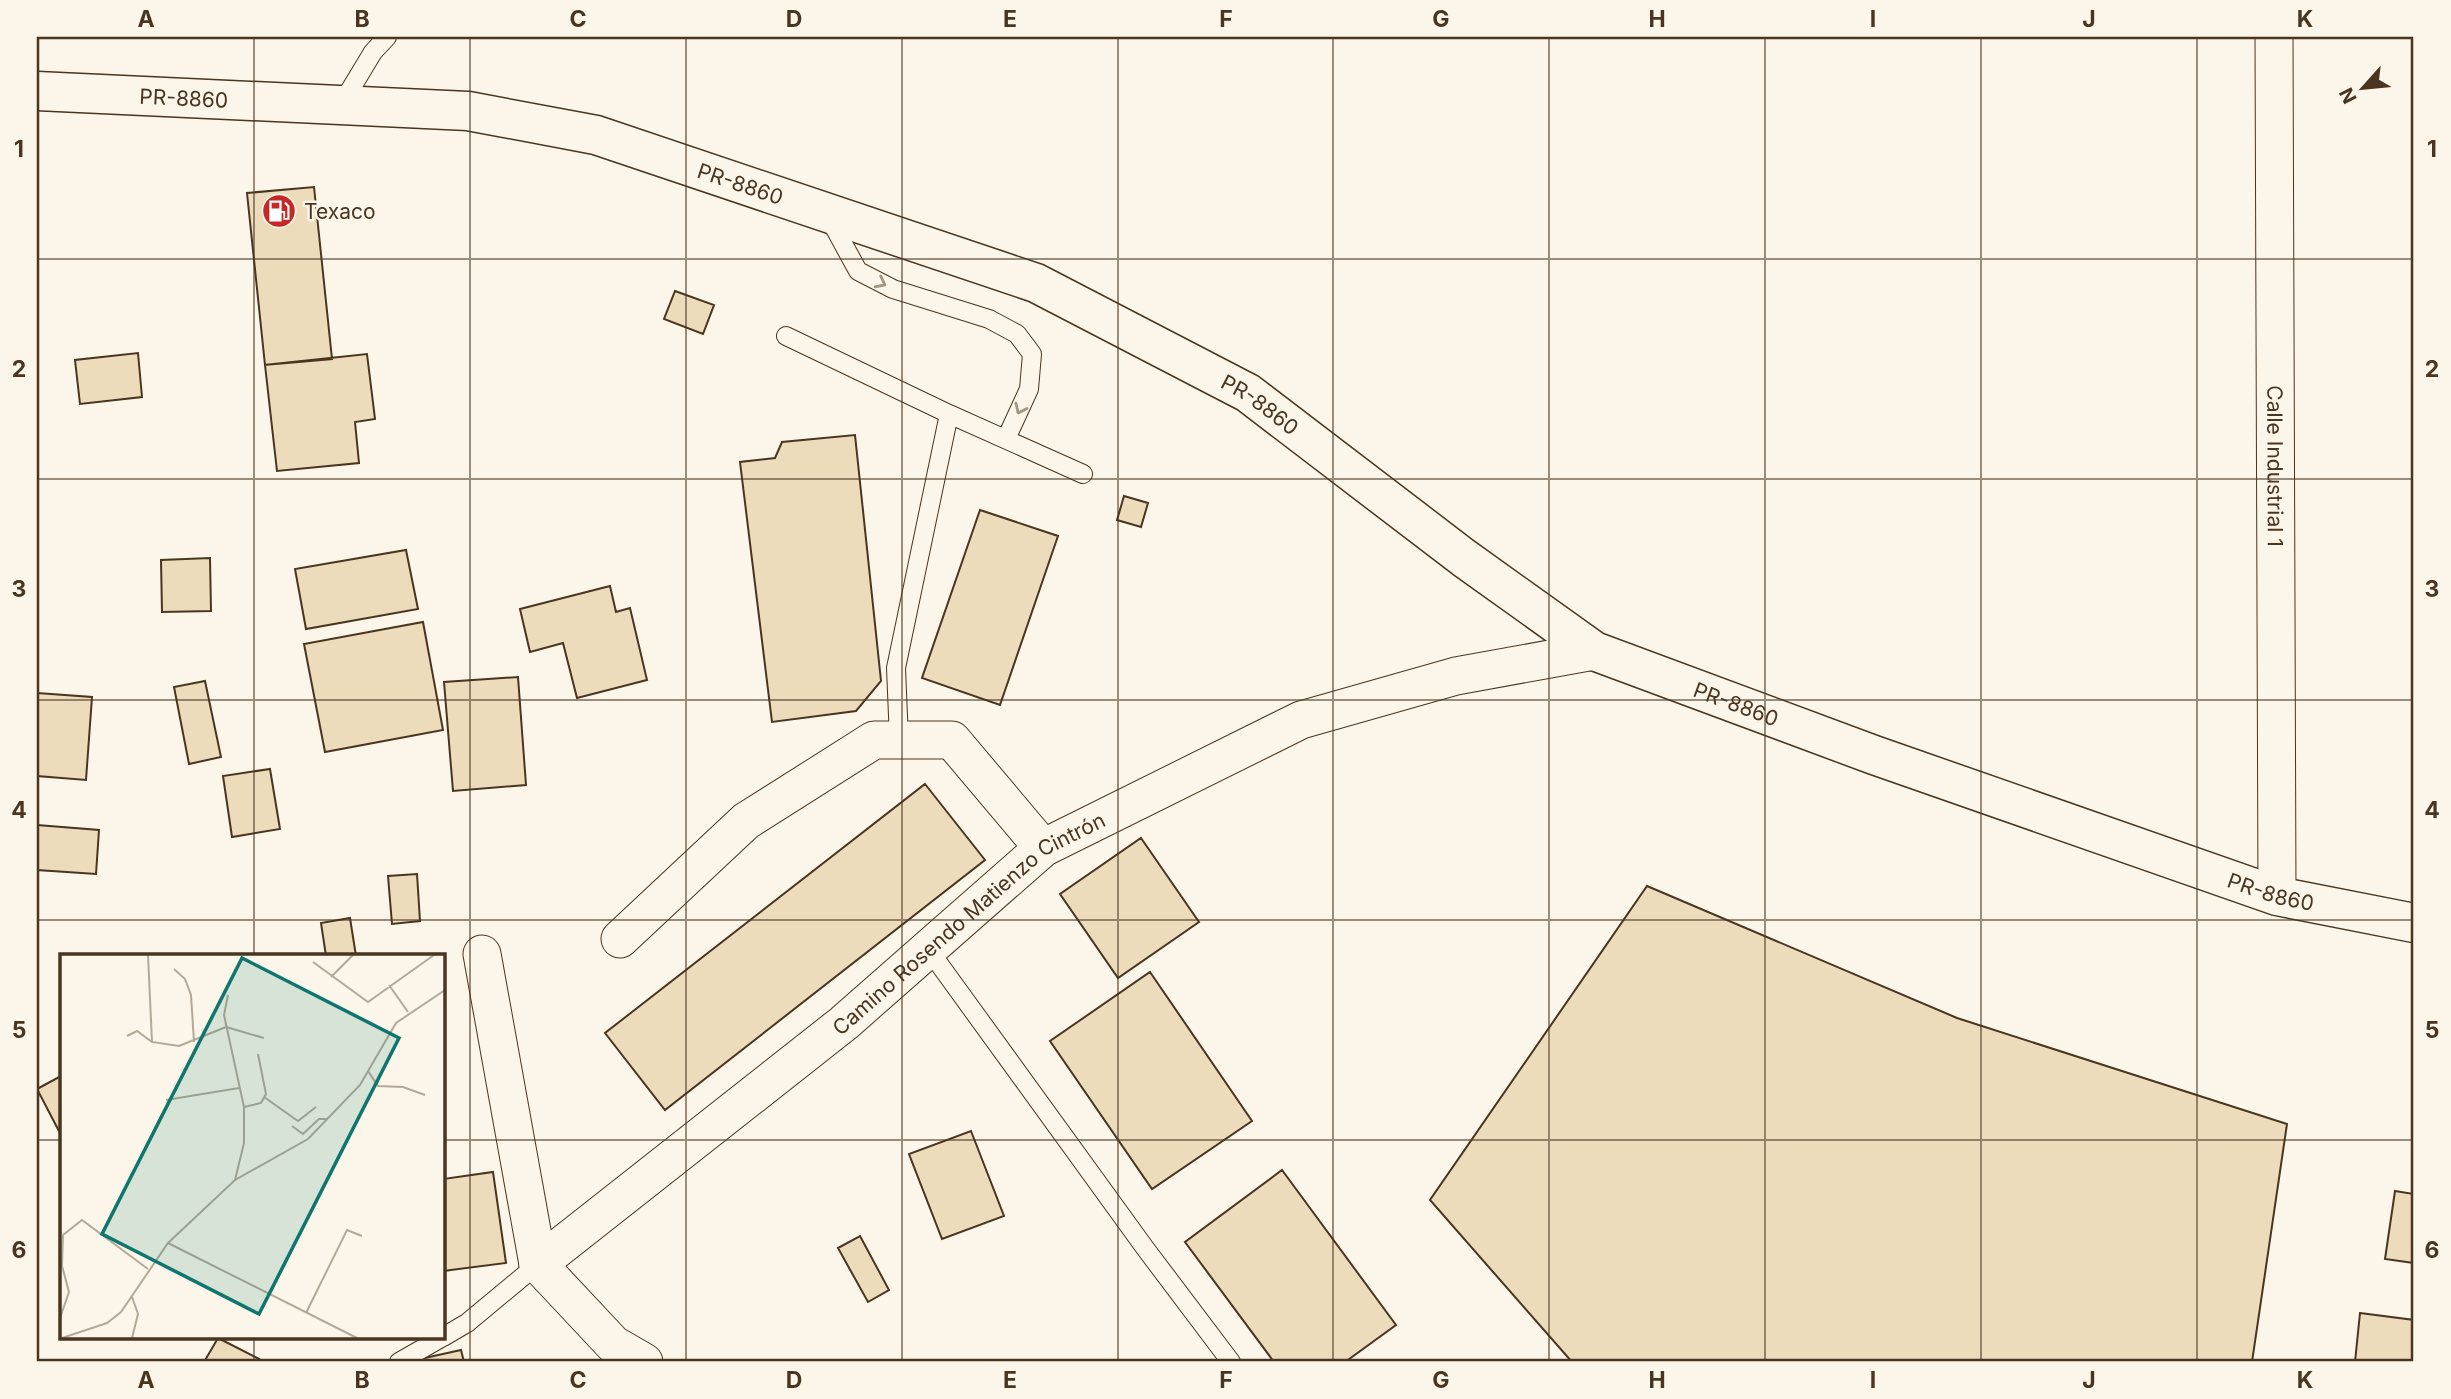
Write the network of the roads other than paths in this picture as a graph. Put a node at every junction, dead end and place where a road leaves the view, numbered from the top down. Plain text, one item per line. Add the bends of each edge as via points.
1 (387, 37) edge
2 (2274, 37) edge
3 (37, 91) edge
4 (341, 105) junction
5 (826, 213) junction
6 (786, 336) dead end
7 (949, 414) junction
8 (1006, 439) junction
9 (1083, 474) dead end
10 (1594, 651) junction
11 (899, 740) junction
12 (1043, 848) junction
13 (2277, 896) junction
14 (2414, 923) edge
15 (620, 939) dead end
16 (929, 950) junction
17 (482, 954) dead end
18 (538, 1264) junction
19 (444, 1336) edge
20 (437, 1340) edge
21 (399, 1362) edge
22 (644, 1362) edge
23 (1231, 1362) edge

1 - 4 lane
2 - 13 street, Calle Industrial 1
3 - 4 street, PR-8860 / PR-8860
4 - 5 street, PR-8860 / PR-8860 via 468,111 596,135
5 -> 8 lane via 858,271 893,289 989,319 1017,334 1032,354 1029,389
5 - 10 street, PR-8860 / PR-8860 via 1036,283 1248,393
6 - 7 lane
7 - 8 lane
7 - 11 lane via 896,668
8 - 9 lane
10 - 12 street, Camino Rosendo Matienzo Cintrón via 1456,676 1301,720
10 - 13 street, PR-8860 / PR-8860
11 - 12 street via 952,740
11 - 15 street via 874,740 746,821
12 - 16 street, Camino Rosendo Matienzo Cintrón
13 - 14 street, PR-8860 / PR-8860
16 - 18 street, Camino Rosendo Matienzo Cintrón via 844,1023
16 - 23 lane
17 - 18 street
18 - 19 lane via 467,1323
18 - 22 street via 613,1344
20 - 21 lane

